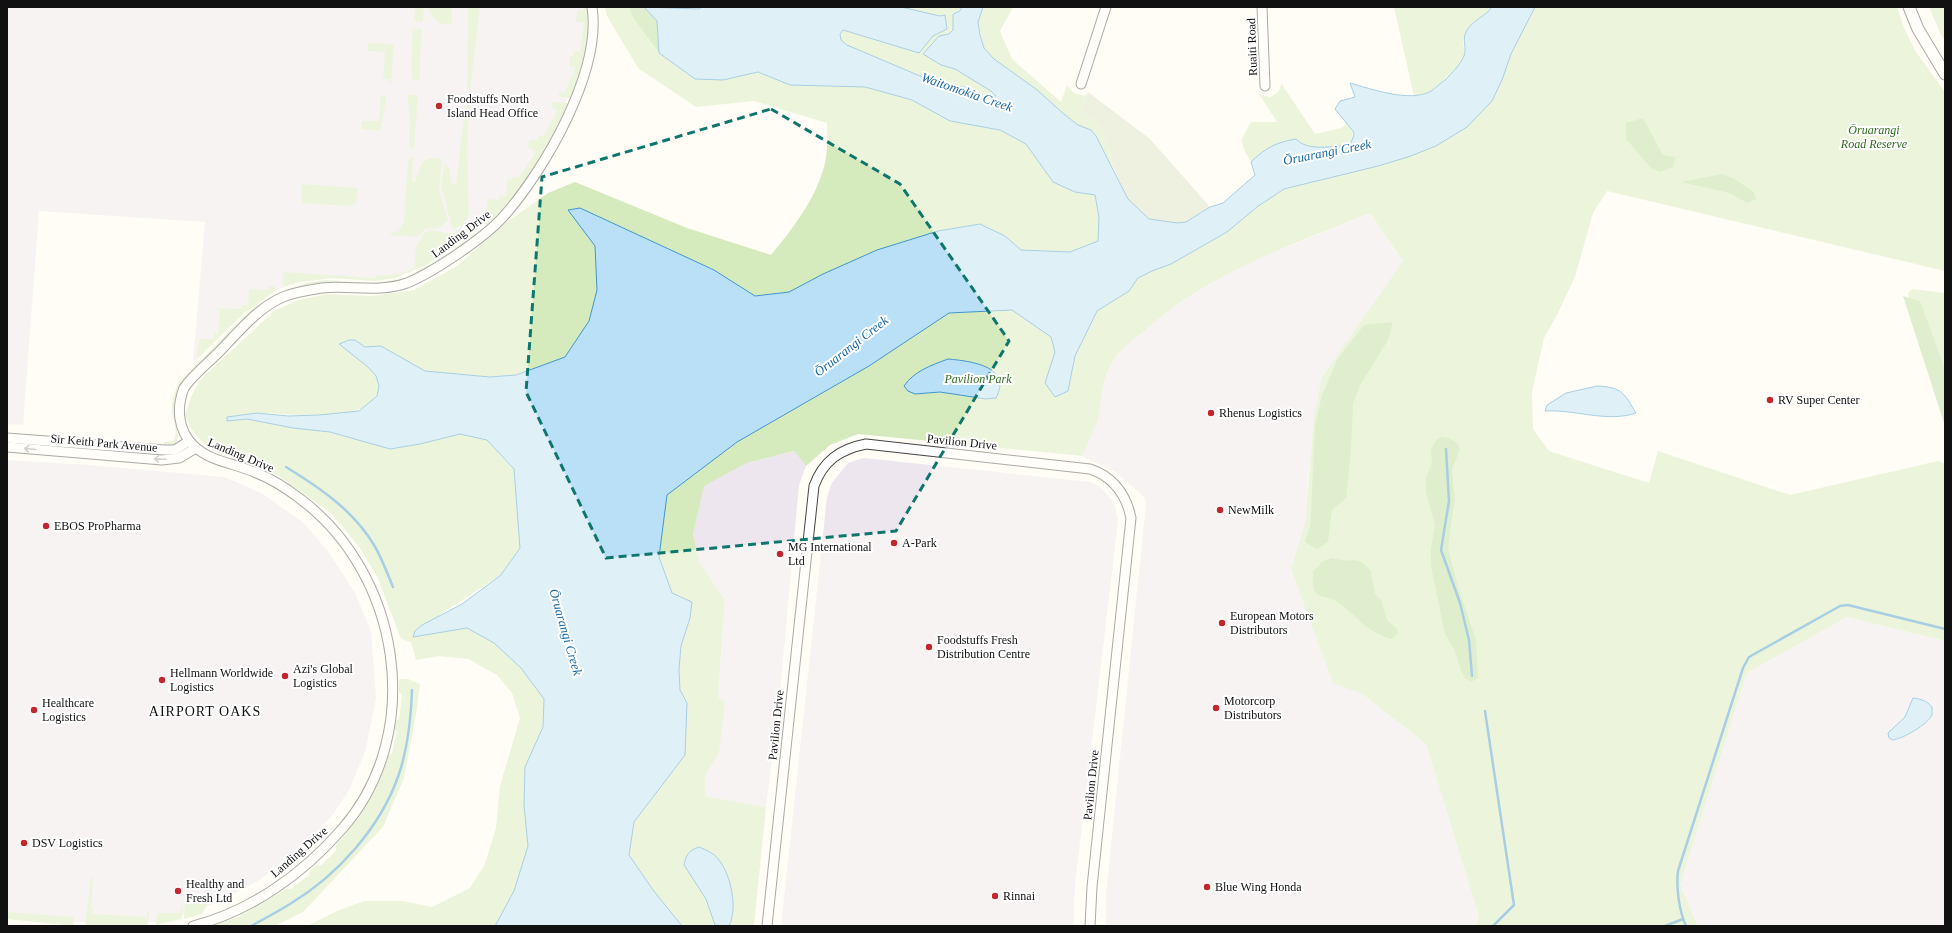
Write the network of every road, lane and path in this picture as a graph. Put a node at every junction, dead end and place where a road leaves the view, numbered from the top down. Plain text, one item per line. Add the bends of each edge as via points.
1 (592, 7) edge
2 (1106, 7) edge
3 (1262, 7) edge
4 (1909, 7) edge
5 (1945, 74) edge
6 (1082, 84) dead end
7 (1265, 86) dead end
8 (7, 438) edge
9 (192, 445) junction
10 (7, 447) edge
11 (193, 926) edge
12 (767, 926) edge
13 (1090, 926) edge

1 - 9 street, Landing Drive via 594,20 591,49 576,98 550,151 502,217 486,233 448,259 424,275 405,283 381,289 323,288 283,297 267,307 184,388 179,419 180,426
2 - 6 street
3 - 7 street, Ruaiti Road
4 - 5 street via 1918,29
8 - 9 street, Sir Keith Park Avenue via 164,450
9 -> 10 street, Sir Keith Park Avenue via 179,458 162,460
9 - 11 street, Landing Drive via 209,457 255,472 299,498 326,521 347,546 364,574 383,618 389,641 393,685 390,723 380,763 363,801 351,818 325,849 282,884 246,905
12 - 13 street, Pavilion Drive via 814,486 819,474 832,457 852,447 866,444 1090,469 1108,477 1124,496 1131,518 1092,886

